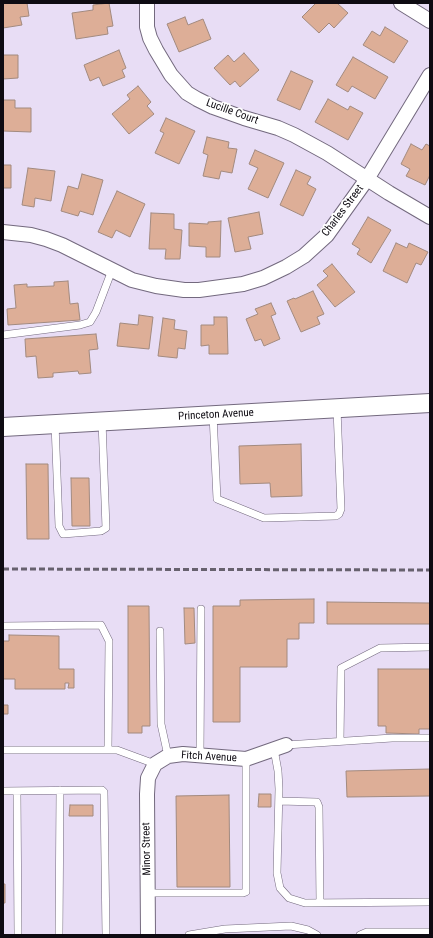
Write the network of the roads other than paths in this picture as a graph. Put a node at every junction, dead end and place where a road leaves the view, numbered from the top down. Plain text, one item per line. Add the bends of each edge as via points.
1 (147, 3) edge
2 (401, 3) edge
3 (430, 21) edge
4 (430, 75) edge
5 (367, 179) junction
6 (430, 217) edge
7 (3, 232) edge
8 (112, 270) junction
9 (3, 335) edge
10 (430, 403) edge
11 (337, 409) junction
12 (213, 414) junction
13 (102, 421) junction
14 (55, 423) junction
15 (3, 426) edge
16 (201, 609) dead end
17 (3, 626) edge
18 (160, 631) dead end
19 (430, 648) edge
20 (430, 738) edge
21 (340, 741) junction
22 (280, 747) junction
23 (3, 750) edge
24 (108, 750) junction
25 (200, 755) junction
26 (168, 756) junction
27 (246, 759) junction
28 (155, 764) junction
29 (60, 790) junction
30 (3, 791) edge
31 (17, 791) junction
32 (279, 801) junction
33 (148, 893) junction
34 (430, 902) edge
35 (320, 903) junction
36 (430, 932) edge
37 (18, 935) edge
38 (59, 935) edge
39 (106, 935) edge
40 (148, 935) edge
41 (189, 935) edge
42 (317, 935) edge
43 (360, 935) edge

1 - 5 street, Lucille Court via 147,27 150,38 171,75 187,93 213,107 294,135
2 - 3 street
4 - 5 street, Charles Street
5 - 6 street, Lucille Court
5 - 8 street, Charles Street via 327,235 304,256 263,278 243,284 184,290 132,280
7 - 8 street, Charles Street via 46,239
8 - 9 lane via 90,322 80,326
10 - 11 street, Princeton Avenue
11 - 12 street, Princeton Avenue
11 - 12 lane via 341,509 336,516 264,518 217,499
12 - 13 street, Princeton Avenue
13 - 14 street, Princeton Avenue
13 - 14 lane via 106,528 101,532 64,534 59,526
14 - 15 street, Princeton Avenue
16 - 25 lane
17 - 24 lane via 101,625 109,641
18 - 26 lane via 161,724
19 - 21 lane via 380,648 341,668
20 - 21 lane
21 - 22 lane
22 - 27 street, Fitch Avenue
22 - 32 lane
23 - 24 lane
24 - 28 lane via 117,750
25 - 26 street, Fitch Avenue
25 - 27 street, Fitch Avenue
26 - 28 street, Fitch Avenue
27 - 33 lane via 246,892
28 - 33 street, Minor Street via 148,778 147,794
29 - 31 lane
29 - 38 lane
29 - 39 lane via 104,792
30 - 31 lane
31 - 37 lane
32 - 35 lane via 277,873 280,888 289,898 305,903
32 - 35 lane via 317,802
33 - 40 street, Minor Street
34 - 35 lane
36 - 43 lane via 367,932
41 - 42 lane via 225,929 291,926

